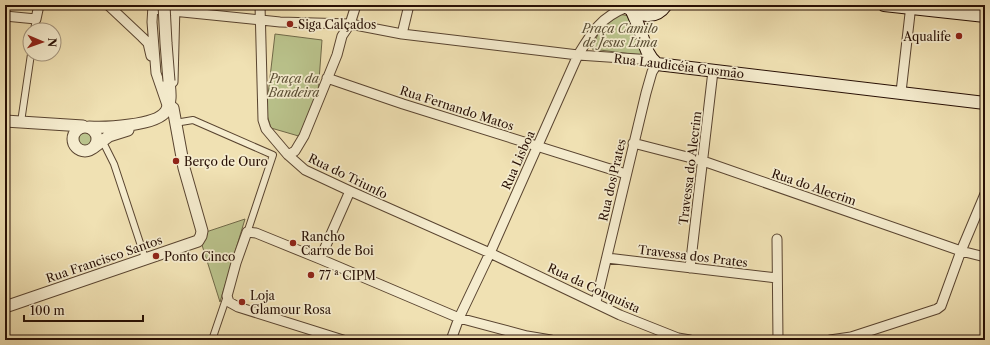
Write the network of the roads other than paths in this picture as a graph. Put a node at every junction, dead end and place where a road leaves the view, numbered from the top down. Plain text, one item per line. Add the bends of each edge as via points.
1 (39, 5) edge
2 (108, 5) edge
3 (164, 5) edge
4 (260, 5) edge
5 (356, 5) edge
6 (409, 5) edge
7 (666, 5) edge
8 (884, 5) edge
9 (911, 6) edge
10 (153, 7) edge
11 (627, 7) edge
12 (175, 8) edge
13 (5, 16) edge
14 (985, 16) edge
15 (36, 19) junction
16 (259, 19) junction
17 (35, 22) edge
18 (350, 24) junction
19 (402, 34) junction
20 (578, 55) junction
21 (30, 62) edge
22 (655, 62) junction
23 (714, 71) junction
24 (156, 73) junction
25 (327, 78) junction
26 (901, 92) junction
27 (985, 103) edge
28 (168, 110) junction
29 (5, 121) edge
30 (21, 122) junction
31 (175, 122) junction
32 (86, 126) junction
33 (633, 143) junction
34 (105, 146) dead end
35 (537, 146) junction
36 (93, 148) junction
37 (288, 155) junction
38 (703, 161) junction
39 (626, 174) junction
40 (350, 191) junction
41 (985, 194) edge
42 (247, 233) junction
43 (776, 239) dead end
44 (961, 251) junction
45 (490, 253) junction
46 (985, 257) edge
47 (144, 258) junction
48 (607, 258) junction
49 (320, 259) junction
50 (690, 268) junction
51 (777, 278) junction
52 (226, 296) junction
53 (596, 302) junction
54 (5, 306) edge
55 (459, 318) junction
56 (212, 340) edge
57 (343, 340) edge
58 (451, 340) edge
59 (551, 340) edge
60 (690, 340) edge
61 (778, 340) edge
62 (830, 340) edge

1 - 15 street
2 - 24 street via 148,44
3 - 28 street, bridge via 171,94
4 - 16 street, Rua do Triunfo
5 - 18 street
6 - 19 street
7 - 11 main road via 653,16
8 - 9 main road
9 - 14 main road
9 - 26 street
10 - 12 street
10 - 24 street
11 - 20 street, Rua Lisboa via 613,13 601,23
11 - 22 main road via 641,32 646,49
12 - 16 street
12 - 28 street
13 - 15 street
15 - 17 street
16 - 18 street, Rua Laudicéia Gusmão
16 - 37 street, Rua do Triunfo via 263,120 266,129
18 - 19 street, Rua Laudicéia Gusmão
18 - 25 street via 342,36
19 - 20 street, Rua Laudicéia Gusmão
20 - 22 street, Rua Laudicéia Gusmão
20 - 35 street, Rua Lisboa
21 - 30 street
22 - 23 main road, Rua Laudicéia Gusmão
22 - 33 street, Rua dos Prates
23 - 26 main road, Rua Laudicéia Gusmão
23 - 38 street, Travessa do Alecrim
24 - 28 street
25 - 35 street, Rua Fernando Matos
25 - 37 street via 304,136 295,151
26 - 27 main road, Rua Laudicéia Gusmão
28 - 31 street
28 - 32 street via 142,123 106,128
28 - 36 street via 172,115 162,124 109,136
29 - 30 street
30 - 32 street
31 - 42 street via 193,120 272,155
31 - 47 street, Rua Francisco Santos via 184,168 202,234 198,241
32 - 36 street via 95,131 97,136
32 - 36 street via 77,129 72,140 74,145 83,151
33 - 38 street, Rua do Alecrim
33 - 39 street, Rua dos Prates
34 - 47 street via 114,164
35 - 39 street, Rua Fernando Matos
35 - 45 street, Rua Lisboa
37 - 40 street, Rua do Triunfo via 305,170
38 - 44 street, Rua do Alecrim
38 - 50 street, Travessa do Alecrim
39 - 48 street, Rua dos Prates
40 - 45 street, Rua do Triunfo
40 - 49 street
41 - 44 street
42 - 49 street via 252,232
42 - 52 street
43 - 51 street
44 - 46 street, Rua do Alecrim
44 - 62 street via 943,302 937,309 851,337
45 - 53 street, Rua da Conquista
45 - 55 street, Rua Lisboa
47 - 54 street, Rua Francisco Santos
48 - 50 street, Travessa dos Prates
48 - 53 street, Rua dos Prates
49 - 55 street
50 - 51 street, Travessa dos Prates
51 - 61 street
52 - 56 street
52 - 57 street via 229,302 238,307
53 - 60 street, Rua da Conquista via 620,315 678,338
55 - 58 street, Rua Lisboa
55 - 59 street

